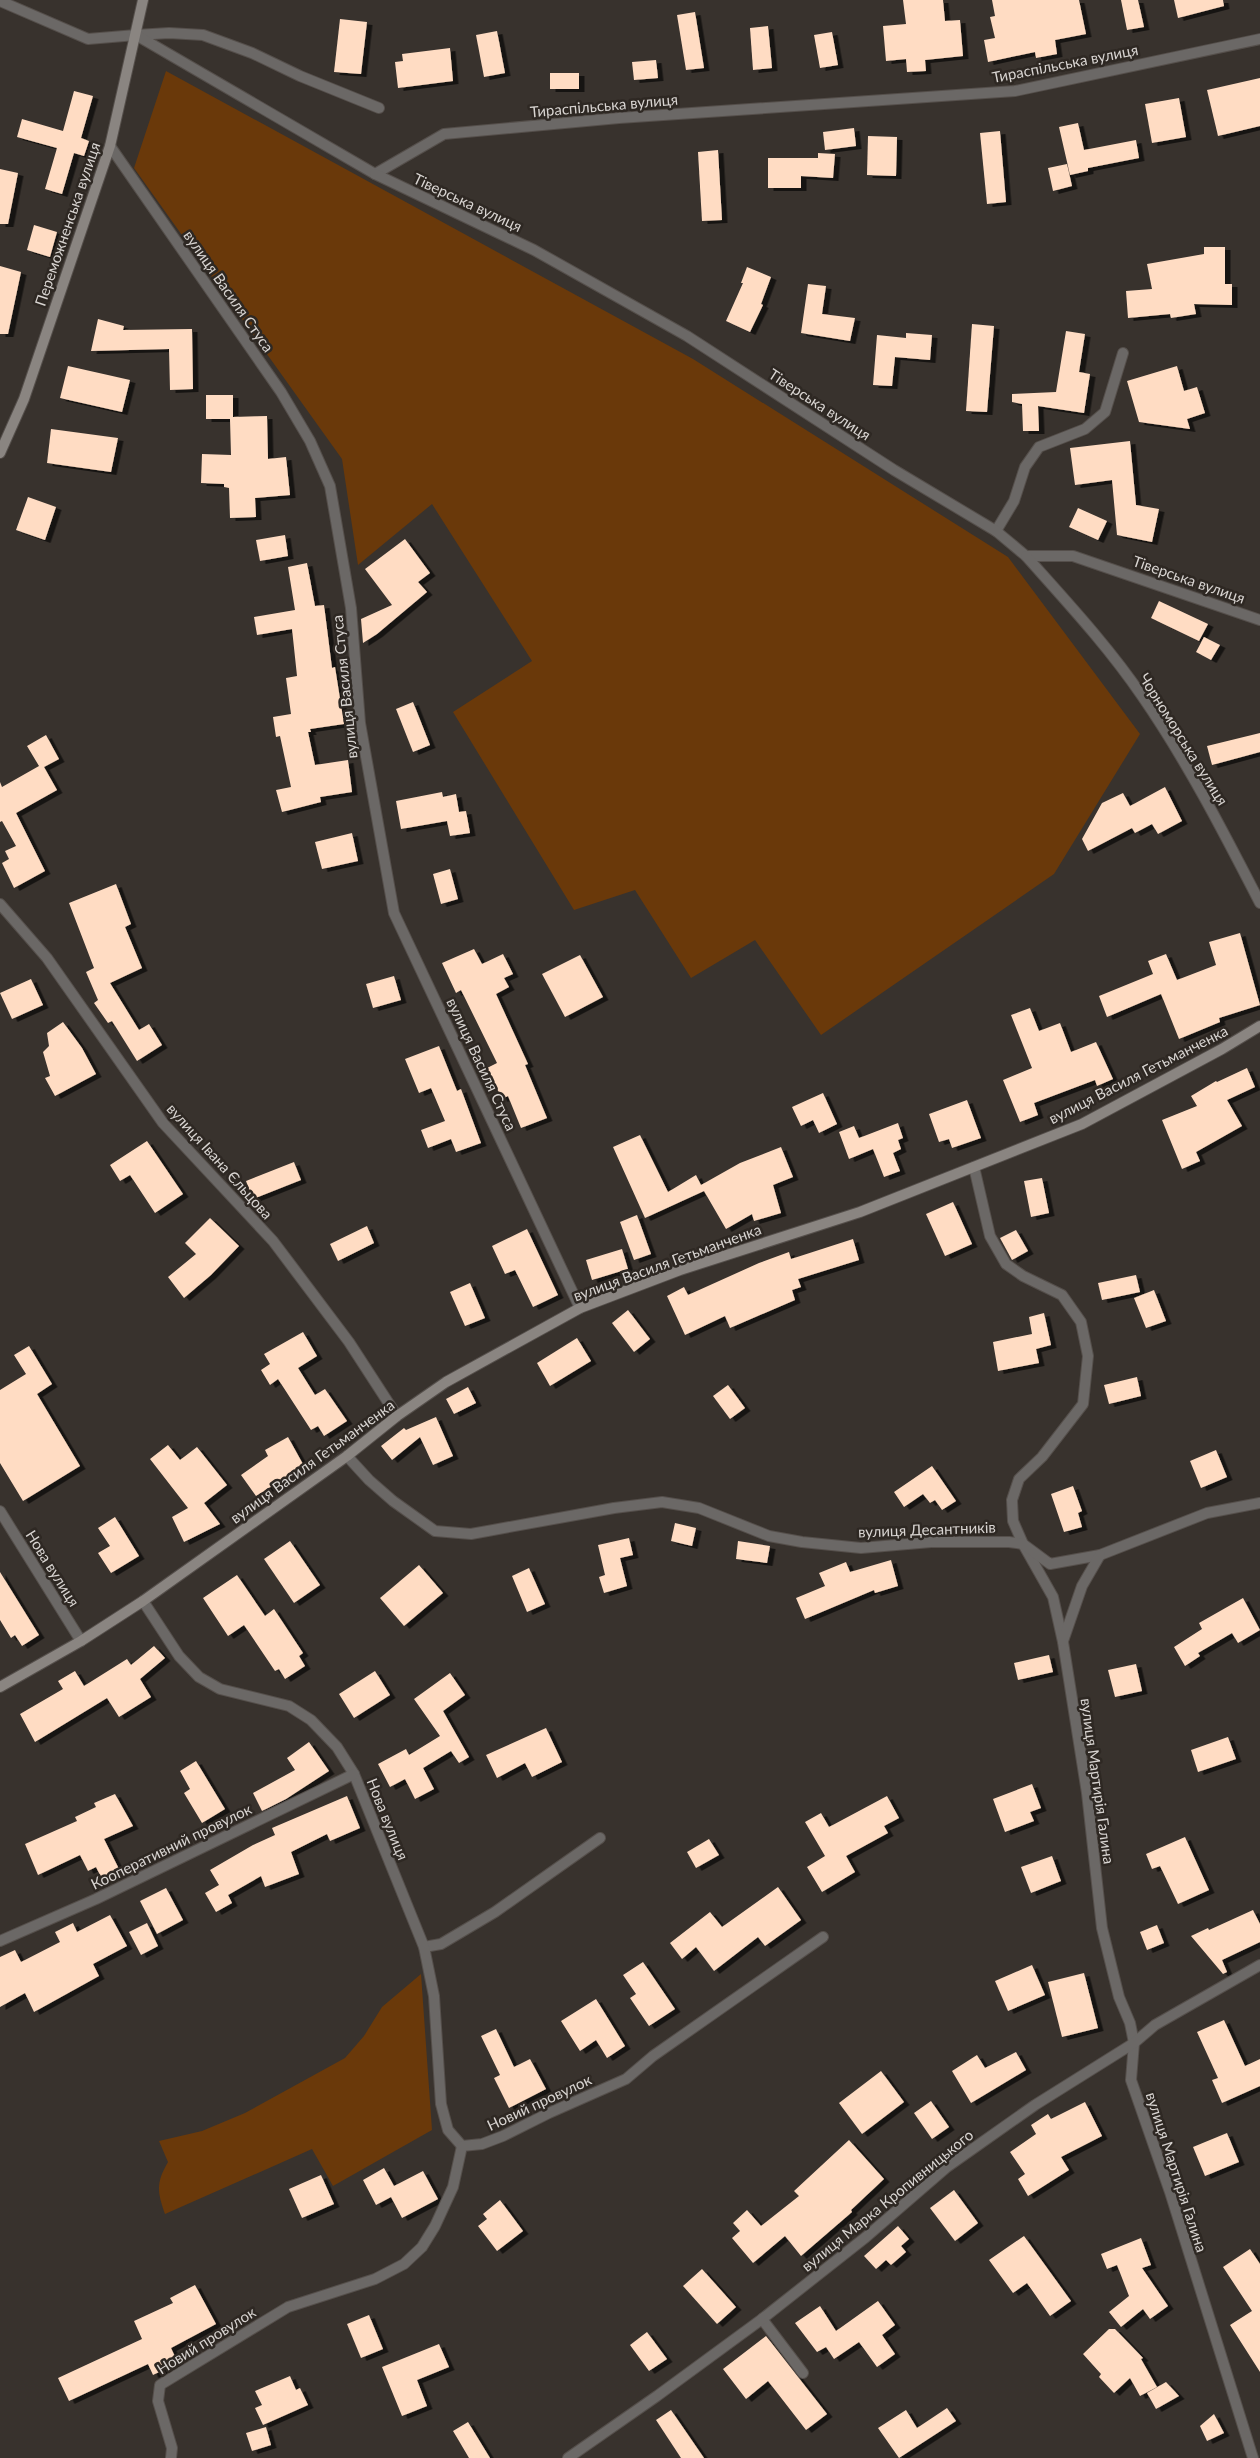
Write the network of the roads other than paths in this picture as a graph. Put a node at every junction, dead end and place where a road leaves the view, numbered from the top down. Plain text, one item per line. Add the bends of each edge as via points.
1 (143, 0) edge
2 (0, 1) edge
3 (136, 36) junction
4 (1260, 39) edge
5 (379, 108) dead end
6 (110, 146) junction
7 (375, 174) junction
8 (1123, 353) dead end
9 (0, 452) edge
10 (996, 531) junction
11 (1026, 556) junction
12 (1260, 620) edge
13 (0, 904) edge
14 (1260, 904) edge
15 (1260, 1026) edge
16 (974, 1167) junction
17 (580, 1308) junction
18 (398, 1416) junction
19 (347, 1456) junction
20 (1260, 1503) edge
21 (0, 1511) edge
22 (1022, 1544) junction
23 (1100, 1555) junction
24 (143, 1601) junction
25 (81, 1641) junction
26 (1063, 1642) junction
27 (0, 1687) edge
28 (354, 1774) junction
29 (600, 1838) dead end
30 (823, 1937) dead end
31 (0, 1941) edge
32 (424, 1946) junction
33 (1260, 1964) edge
34 (1134, 2043) junction
35 (462, 2146) junction
36 (762, 2318) junction
37 (803, 2373) dead end
38 (171, 2458) edge
39 (568, 2458) edge
40 (1253, 2458) edge

1 - 3 street, Переможненська вулиця
2 - 3 street via 88,39
3 - 5 street via 169,33 203,35
3 - 6 street, Переможненська вулиця
3 - 7 street
4 - 7 street, Тираспільська вулиця via 1015,91 628,117 444,134
6 - 9 street, Переможненська вулиця via 24,399
6 - 17 street, вулиця Василя Стуса via 281,392 310,441 330,486 350,608 360,723 394,913
7 - 10 street, Тіверська вулиця via 534,250 687,336 894,470
8 - 10 street via 1106,412 1085,429 1039,447 1025,466 1014,500
10 - 11 street, Тіверська вулиця
11 - 12 street, Тіверська вулиця via 1073,556
11 - 14 street, Чорноморська вулиця via 1085,622 1142,695 1188,770
13 - 18 street, вулиця Івана Єльцова via 47,958 163,1123 273,1241 349,1342
15 - 16 street, вулиця Василя Гетьманченка via 1082,1124
16 - 17 street, вулиця Василя Гетьманченка via 860,1212 680,1270
16 - 22 street, вулиця Мартирія Галина via 990,1236 1006,1264 1062,1295 1081,1322 1088,1356 1083,1404 1042,1457 1019,1480 1012,1500 1013,1521
17 - 18 street, вулиця Василя Гетьманченка via 446,1382
18 - 19 street, вулиця Василя Гетьманченка
19 - 22 street, вулиця Десантників via 387,1496 435,1531 471,1534 662,1502 699,1508 769,1536 802,1542 861,1548 970,1541
19 - 24 street, вулиця Василя Гетьманченка
20 - 23 street via 1207,1513
21 - 25 street, Нова вулиця
22 - 23 street via 1050,1564
22 - 26 street, вулиця Мартирія Галина via 1053,1597
23 - 26 street via 1082,1586
24 - 25 street, вулиця Василя Гетьманченка
24 - 28 street, Нова вулиця via 179,1656 199,1677 220,1689 289,1706 311,1720 337,1747
25 - 27 street, вулиця Василя Гетьманченка
26 - 34 street, вулиця Мартирія Галина via 1087,1793 1102,1928
28 - 31 street, Кооперативний провулок via 105,1895
28 - 32 street, Нова вулиця
29 - 32 street via 495,1912 441,1944
30 - 35 street, Новий провулок via 653,2056 626,2079 549,2112 504,2136 482,2144
32 - 35 street, Нова вулиця via 434,1996 441,2104 448,2130
33 - 34 street, вулиця Марка Кропивницького via 1156,2025
34 - 36 street, вулиця Марка Кропивницького via 1035,2105 947,2167 866,2237
34 - 40 street, вулиця Мартирія Галина via 1131,2080 1170,2192
35 - 38 street, Новий провулок via 453,2187 435,2226 422,2247 404,2264 374,2279 288,2307 160,2385 158,2402 172,2448
36 - 37 street
36 - 39 street, вулиця Марка Кропивницького

